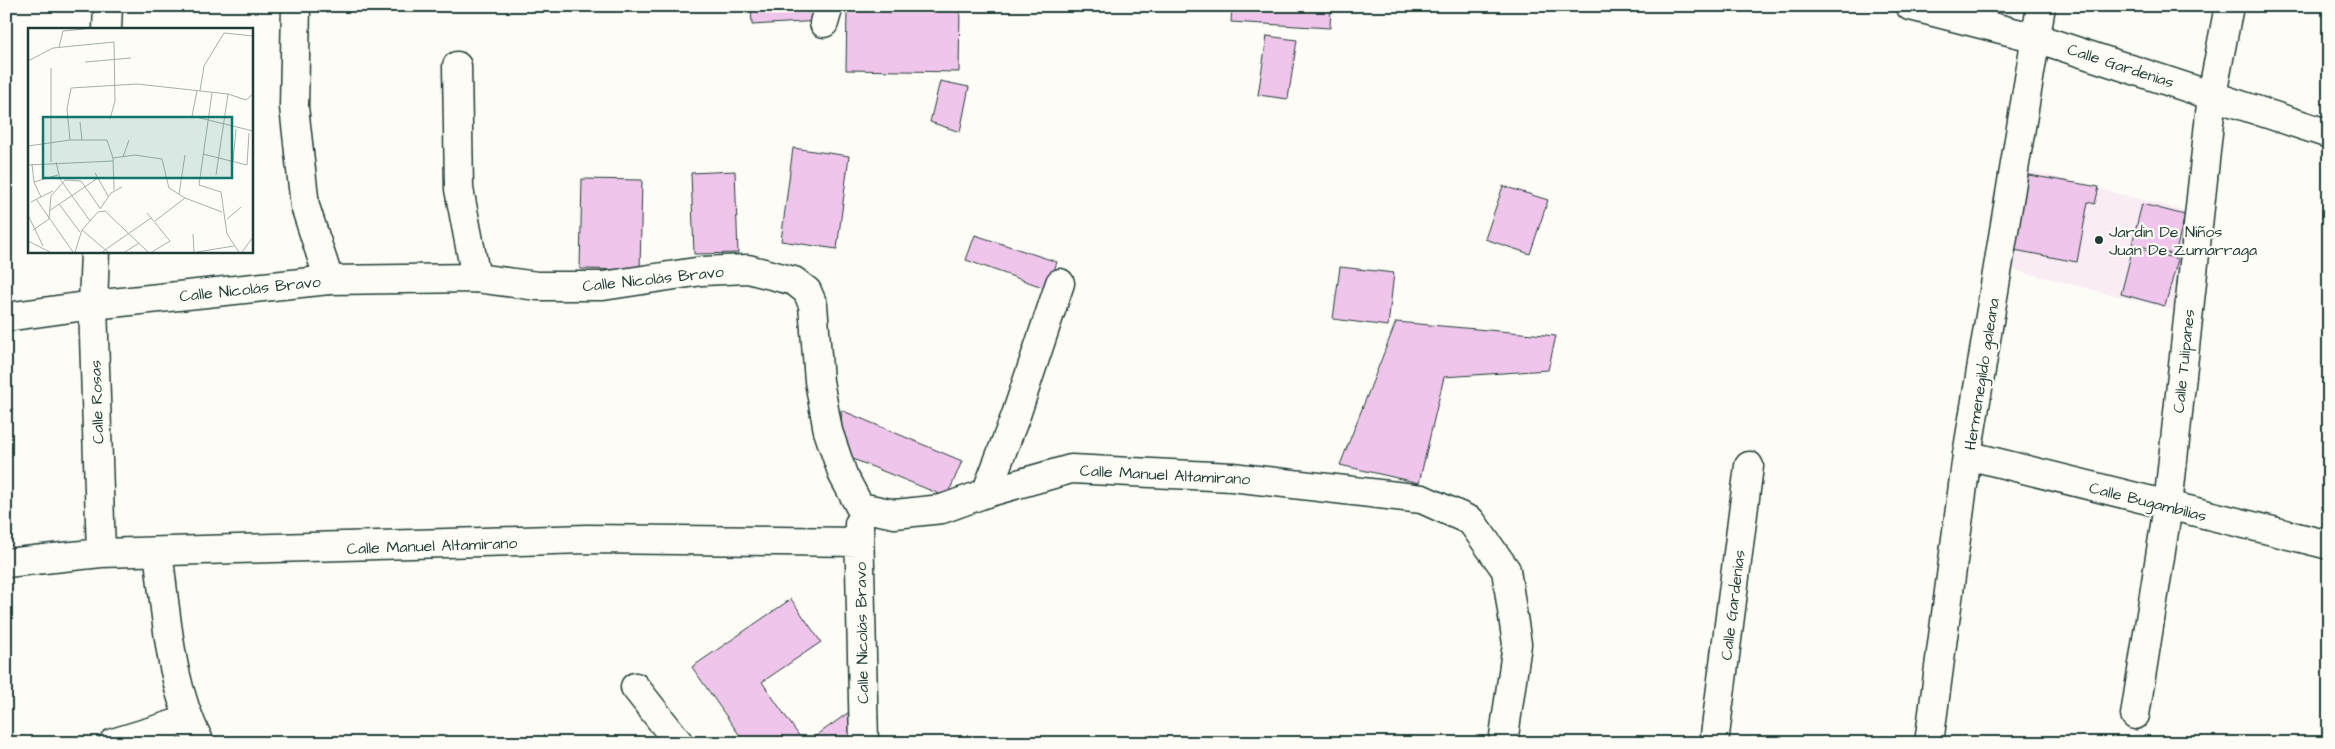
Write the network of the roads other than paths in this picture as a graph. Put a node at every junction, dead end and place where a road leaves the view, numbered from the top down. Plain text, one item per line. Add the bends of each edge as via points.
1 (108, 6) edge
2 (296, 6) edge
3 (1910, 6) edge
4 (2041, 6) edge
5 (2229, 6) edge
6 (107, 28) edge
7 (2036, 38) junction
8 (457, 66) dead end
9 (2212, 95) junction
10 (2329, 134) edge
11 (96, 252) edge
12 (476, 278) junction
13 (329, 280) junction
14 (1060, 283) dead end
15 (93, 305) junction
16 (6, 317) edge
17 (1967, 454) junction
18 (1749, 466) dead end
19 (986, 493) junction
20 (2168, 506) junction
21 (860, 507) junction
22 (859, 542) junction
23 (2329, 546) edge
24 (158, 552) junction
25 (101, 553) junction
26 (6, 563) edge
27 (635, 687) dead end
28 (2135, 715) dead end
29 (194, 731) edge
30 (113, 743) edge
31 (679, 743) edge
32 (864, 743) edge
33 (1503, 743) edge
34 (1714, 743) edge
35 (1929, 743) edge

1 - 6 street
2 - 13 street via 294,107 305,206
3 - 7 street, Calle Gardenias
4 - 7 street, Hermenegildo galeana
5 - 9 street, Calle Tulipanes
7 - 9 street, Calle Gardenias
7 - 17 street, Hermenegildo galeana
8 - 12 street via 459,189
9 - 10 street, Calle Gardenias
9 - 20 street, Calle Tulipanes
11 - 15 street, Calle Rosas
12 - 13 street, Calle Nicolás Bravo
12 - 21 street, Calle Nicolás Bravo via 537,286 603,286 702,271 748,269 794,281 807,291 812,305 819,382 828,430 843,475
13 - 15 street, Calle Nicolás Bravo
14 - 19 street
15 - 16 street, Calle Nicolás Bravo
15 - 25 street, Calle Rosas
17 - 20 street, Calle Bugambilias
17 - 35 street, Hermenegildo galeana
18 - 34 street, Calle Gardenias
19 - 21 street, Calle Manuel Altamirano via 942,509 895,514
19 - 33 street, Calle Manuel Altamirano via 1071,469 1128,470 1232,477 1422,499 1471,521 1506,570 1517,644
20 - 23 street, Calle Bugambilias
20 - 28 street, Calle Tulipanes
21 - 22 street, Calle Nicolás Bravo
22 - 24 street, Calle Manuel Altamirano via 587,539
22 - 32 street, Calle Nicolás Bravo
24 - 25 street, Calle Manuel Altamirano
24 - 29 street via 173,668
25 - 26 street, Calle Manuel Altamirano
27 - 31 street
29 - 30 street

